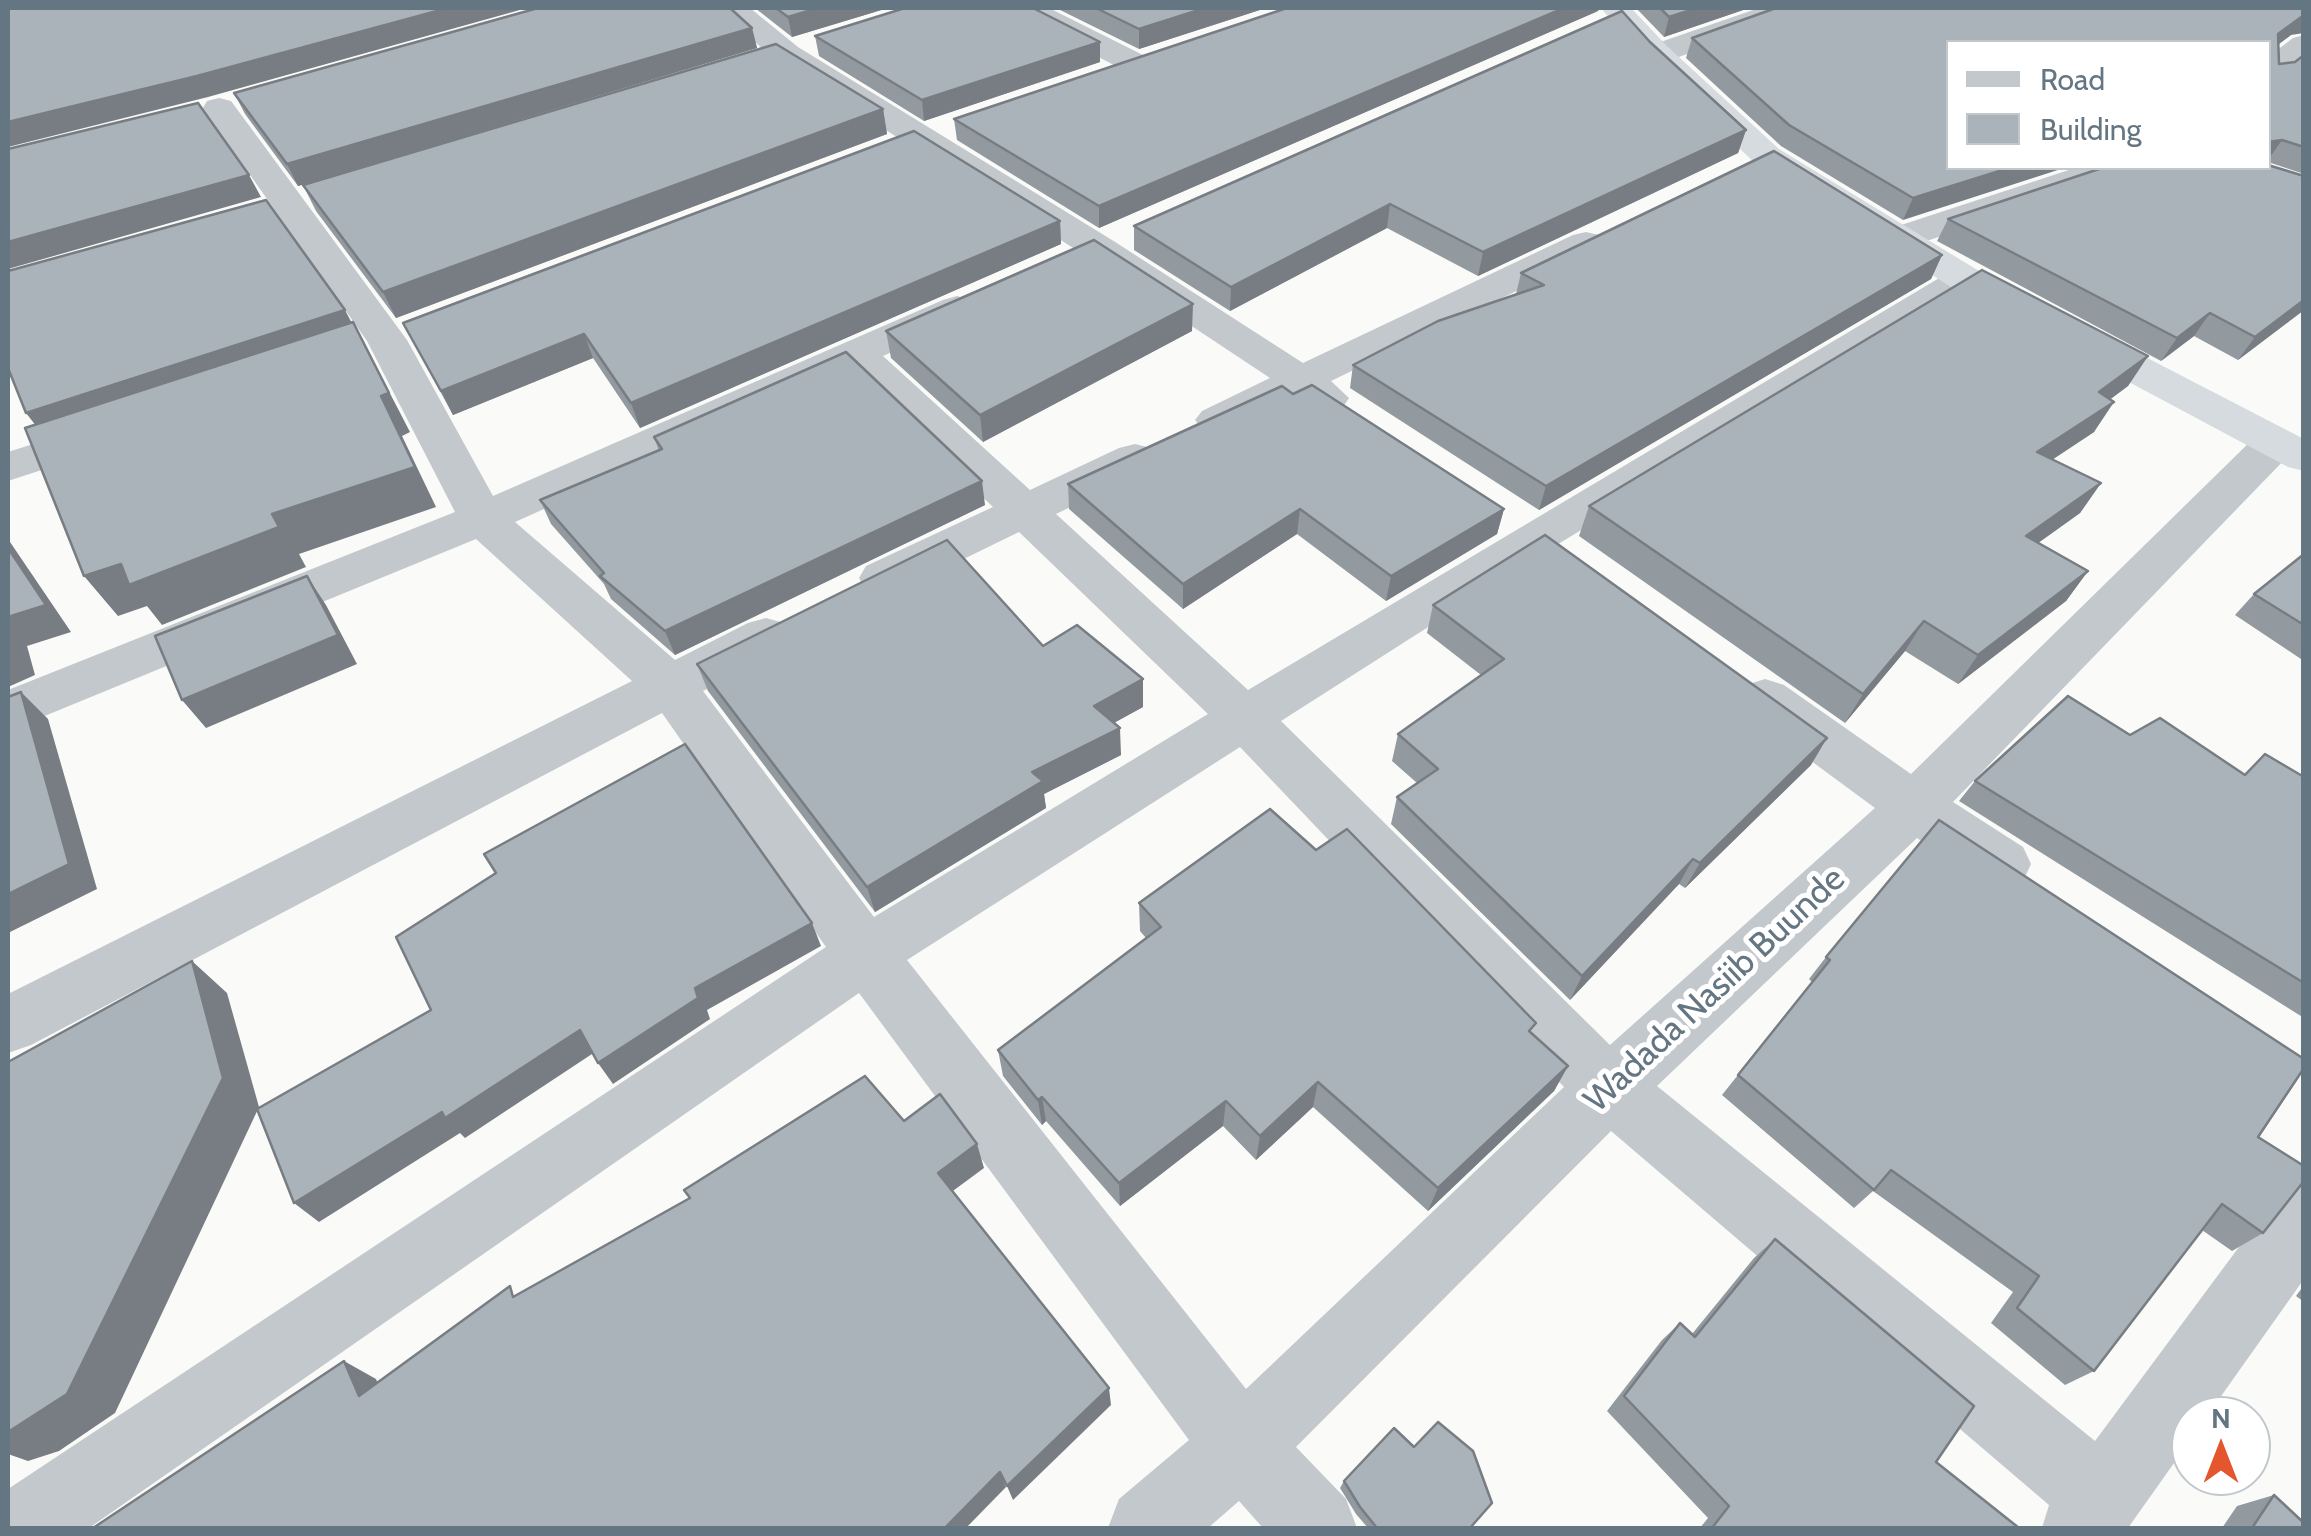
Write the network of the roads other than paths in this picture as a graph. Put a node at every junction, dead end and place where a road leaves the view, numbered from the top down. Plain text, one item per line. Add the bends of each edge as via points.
1 (733, 8) edge
2 (1027, 8) edge
3 (1786, 8) edge
4 (1608, 18) edge
5 (2304, 44) edge
6 (1175, 52) edge
7 (1657, 54) junction
8 (1138, 64) junction
9 (1084, 83) edge
10 (2274, 85) edge
11 (219, 108) dead end
12 (2102, 170) edge
13 (1624, 226) edge
14 (1899, 238) junction
15 (1965, 280) junction
16 (995, 292) edge
17 (856, 352) junction
18 (1301, 381) junction
19 (144, 422) edge
20 (1367, 422) edge
21 (2289, 451) edge
22 (8, 467) edge
23 (1024, 508) junction
24 (482, 520) junction
25 (1726, 671) edge
26 (670, 684) junction
27 (8, 711) edge
28 (1244, 718) junction
29 (1914, 806) junction
30 (2044, 890) edge
31 (866, 954) junction
32 (8, 1025) edge
33 (1609, 1088) junction
34 (2304, 1218) edge
35 (1242, 1446) junction
36 (2090, 1513) edge
37 (20, 1528) edge
38 (1148, 1528) edge
39 (1317, 1528) edge

1 - 18 street via 787,54
2 - 8 street
3 - 7 street
4 - 7 highway
5 - 10 street
6 - 8 street
7 - 14 highway via 1749,165
8 - 9 street
11 - 24 street via 387,340
12 - 14 street
13 - 18 street
14 - 15 highway
15 - 21 highway
15 - 28 street via 1533,533
16 - 17 street
17 - 23 street
17 - 24 street
18 - 20 street
18 - 23 street
19 - 22 street
21 - 29 street, Wadada Nasiib Buunde
23 - 26 street
23 - 28 street
24 - 26 street
24 - 27 street
25 - 29 street
26 - 31 street
26 - 32 street
28 - 31 street
28 - 33 street
29 - 30 street
29 - 33 street, Wadada Nasiib Buunde
31 - 35 street
31 - 37 street
33 - 35 street, Wadada Nasiib Buunde
33 - 36 street
34 - 36 street
35 - 38 street, Wadada Nasiib Buunde
35 - 39 street

